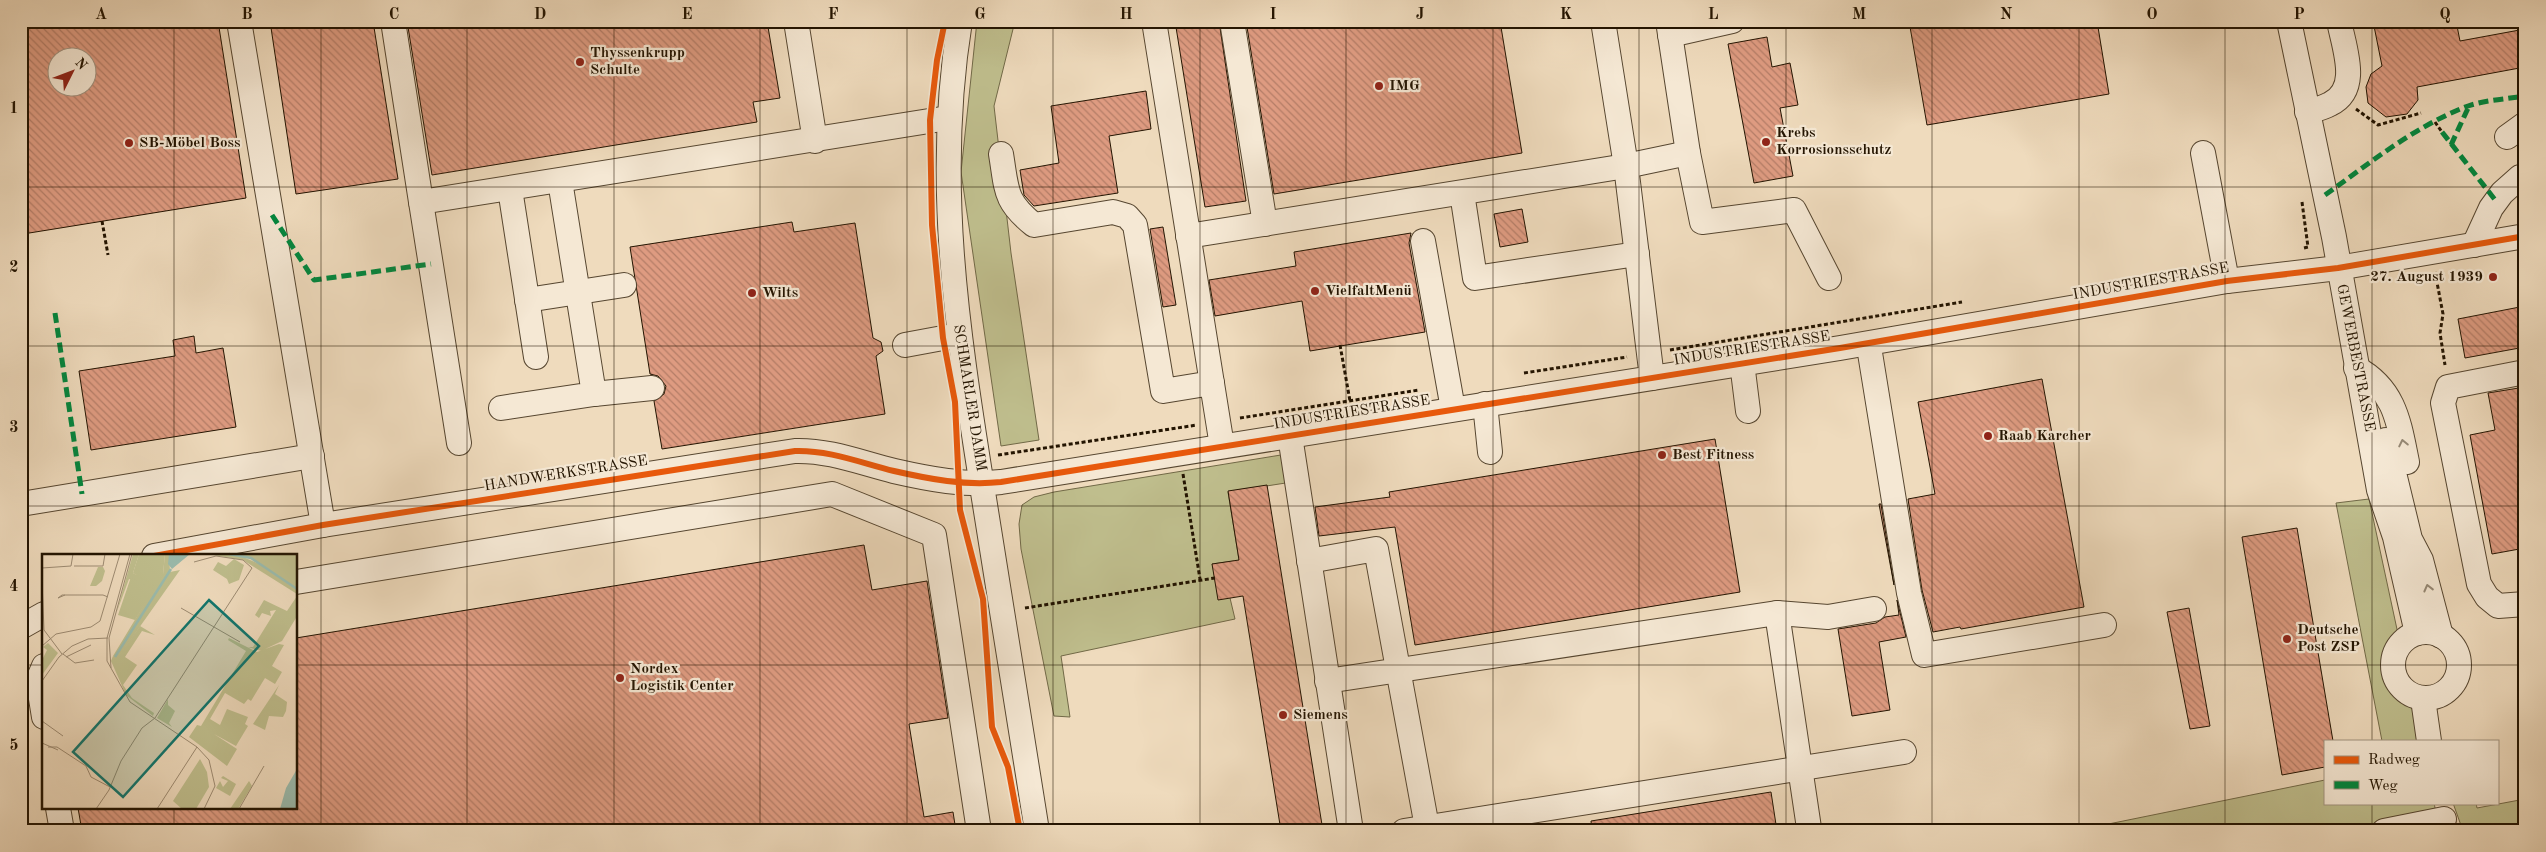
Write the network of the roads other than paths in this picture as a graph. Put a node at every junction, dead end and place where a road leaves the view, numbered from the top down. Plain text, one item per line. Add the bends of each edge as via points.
1 (240, 21) edge
2 (393, 21) edge
3 (796, 21) edge
4 (960, 21) edge
5 (1154, 21) edge
6 (1232, 21) edge
7 (1603, 21) edge
8 (1732, 21) edge
9 (2289, 21) edge
10 (2339, 21) edge
11 (1669, 28) edge
12 (2307, 112) junction
13 (948, 118) junction
14 (816, 141) junction
15 (1688, 153) junction
16 (2203, 153) dead end
17 (1001, 154) dead end
18 (1626, 166) junction
19 (2525, 176) edge
20 (560, 181) junction
21 (510, 189) junction
22 (1462, 193) junction
23 (421, 202) junction
24 (1265, 224) junction
25 (1188, 236) junction
26 (2525, 236) edge
27 (1422, 241) dead end
28 (2474, 245) junction
29 (1637, 254) junction
30 (2338, 268) junction
31 (1829, 278) dead end
32 (2227, 281) junction
33 (624, 286) dead end
34 (578, 293) junction
35 (527, 300) junction
36 (959, 335) junction
37 (904, 345) dead end
38 (1870, 353) dead end
39 (536, 357) dead end
40 (1742, 364) junction
41 (2356, 368) junction
42 (2525, 372) edge
43 (1652, 378) junction
44 (1212, 383) junction
45 (652, 388) dead end
46 (594, 394) junction
47 (1485, 404) junction
48 (501, 408) dead end
49 (1453, 410) junction
50 (1748, 411) dead end
51 (1290, 436) junction
52 (459, 443) dead end
53 (1222, 446) junction
54 (1490, 452) dead end
55 (312, 456) junction
56 (982, 484) junction
57 (21, 504) edge
58 (323, 525) junction
59 (165, 554) edge
60 (1309, 561) junction
61 (298, 582) edge
62 (2525, 604) edge
63 (1874, 609) dead end
64 (1777, 612) junction
65 (42, 615) edge
66 (2104, 625) dead end
67 (21, 627) edge
68 (2417, 633) junction
69 (2441, 636) junction
70 (1400, 670) junction
71 (42, 671) edge
72 (1327, 681) junction
73 (2423, 699) junction
74 (42, 705) edge
75 (2429, 740) edge
76 (1904, 752) dead end
77 (1800, 768) junction
78 (58, 810) edge
79 (2445, 818) edge
80 (1809, 828) dead end
81 (1416, 829) edge
82 (62, 831) edge
83 (979, 831) edge
84 (1037, 831) edge
85 (1351, 831) edge
86 (2384, 831) edge

1 - 55 street
2 - 23 street
3 - 14 street
4 - 13 street, SCHMARLER DAMM
5 - 25 street
6 - 24 street
7 - 18 street
8 - 11 street
9 - 12 street, GEWERBESTRASSE
10 - 12 street via 2348,85 2342,96 2330,104
11 - 15 street
12 - 30 street, GEWERBESTRASSE
13 - 14 street
13 - 36 street, SCHMARLER DAMM via 949,236
14 - 20 street
15 - 18 street
15 - 31 street via 1702,222 1794,210
16 - 32 street
17 - 44 street via 1008,198 1018,212 1034,225 1113,212 1127,216 1135,225 1164,391
18 - 22 street
18 - 29 street
19 - 28 street via 2520,177 2496,201
20 - 21 street
20 - 34 street
21 - 23 street
21 - 35 street
22 - 24 street
22 - 29 street via 1475,278
23 - 52 street
24 - 25 street
25 - 44 street
26 - 28 street, INDUSTRIESTRASSE
27 - 49 street
28 - 30 street, INDUSTRIESTRASSE
29 - 43 street
30 - 32 street, INDUSTRIESTRASSE
30 - 41 street, GEWERBESTRASSE
32 - 40 street, INDUSTRIESTRASSE
33 - 34 street
34 - 35 street
34 - 46 street
35 - 39 street
36 - 37 street
36 - 56 street, SCHMARLER DAMM
38 - 66 street via 1909,593 1924,655
40 - 43 street, INDUSTRIESTRASSE
40 - 50 street
41 - 68 street, GEWERBESTRASSE via 2379,490 2395,537
69 -> 41 street via 2421,560 2422,536 2397,415 2392,402 2370,376
42 - 62 street via 2448,387 2443,403 2479,584 2498,606
43 - 47 street, INDUSTRIESTRASSE
44 - 53 street
45 - 46 street
46 - 48 street
47 - 49 street, INDUSTRIESTRASSE
47 - 54 street
49 - 51 street, INDUSTRIESTRASSE
51 - 53 street, INDUSTRIESTRASSE
51 - 60 street
53 - 56 street, INDUSTRIESTRASSE
55 - 57 street
55 - 58 street
56 - 58 street, HANDWERKSTRASSE via 957,483 895,471 830,453 795,451
56 - 84 street, SCHMARLER DAMM
58 - 59 street, HANDWERKSTRASSE
60 - 70 street via 1376,549
60 - 72 street
61 - 83 street via 832,494 934,535
63 - 64 street via 1828,618
64 - 70 street
64 - 77 street
65 - 67 street
68 - 69 street via 2431,632
68 - 73 street via 2396,650 2393,671 2403,689
69 - 73 street via 2456,650 2459,670 2450,688 2442,695
70 - 72 street
70 - 81 street
71 - 74 street via 38,680
72 - 85 street
73 - 75 street
76 - 77 street
77 - 80 street
77 - 81 street
78 - 82 street
79 - 86 street

